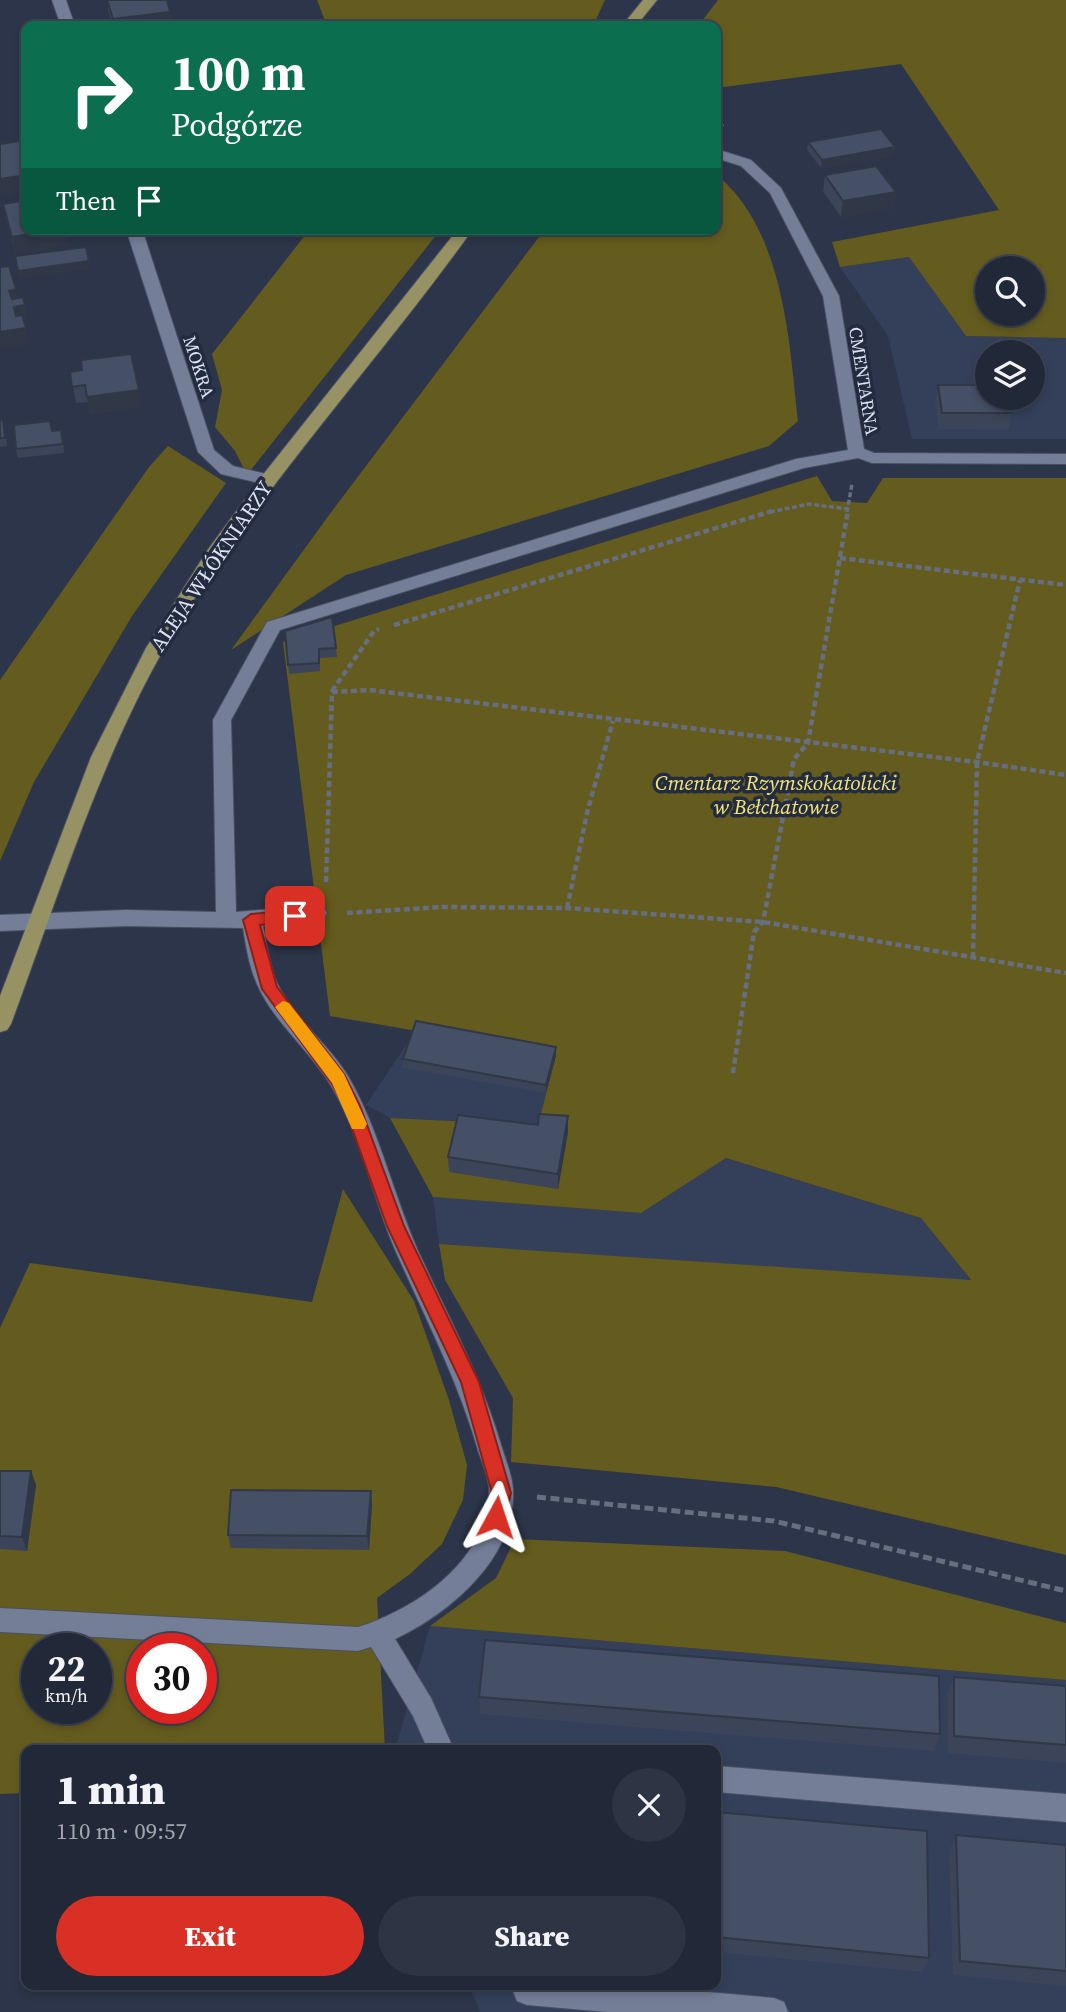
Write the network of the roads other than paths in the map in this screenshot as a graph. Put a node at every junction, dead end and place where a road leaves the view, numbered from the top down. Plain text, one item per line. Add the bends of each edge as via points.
1 (59, 0) edge
2 (650, 0) edge
3 (66, 21) edge
4 (633, 21) edge
5 (721, 155) edge
6 (136, 235) edge
7 (461, 235) edge
8 (857, 452) junction
9 (1066, 459) edge
10 (268, 480) junction
11 (321, 914) road end
12 (226, 919) junction
13 (251, 920) junction
14 (39, 922) junction
15 (0, 923) edge
16 (0, 1024) edge
17 (0, 1620) edge
18 (379, 1635) junction
19 (439, 1745) edge
20 (721, 1779) edge
21 (1066, 1808) edge
22 (528, 1996) edge
23 (774, 2012) edge

1 - 3 street
2 - 4 main road
5 - 8 street, CMENTARNA via 746,163 776,191 831,296
6 - 10 street, MOKRA via 206,452 227,470
7 - 10 main road, ALEJA WŁÓKNIARZY
8 - 9 street, CMENTARNA via 872,458
8 - 12 street via 802,463 273,626 222,720
10 - 14 main road, ALEJA WŁÓKNIARZY via 213,555 155,648 101,757
11 - 13 street
12 - 13 street
12 - 14 street
13 - 18 street via 270,989 338,1079 352,1106 396,1226 470,1382 502,1493 491,1541 471,1567 446,1593
14 - 15 street
14 - 16 main road, ALEJA WŁÓKNIARZY
17 - 18 street via 358,1639
18 - 19 street
20 - 21 street
22 - 23 street

